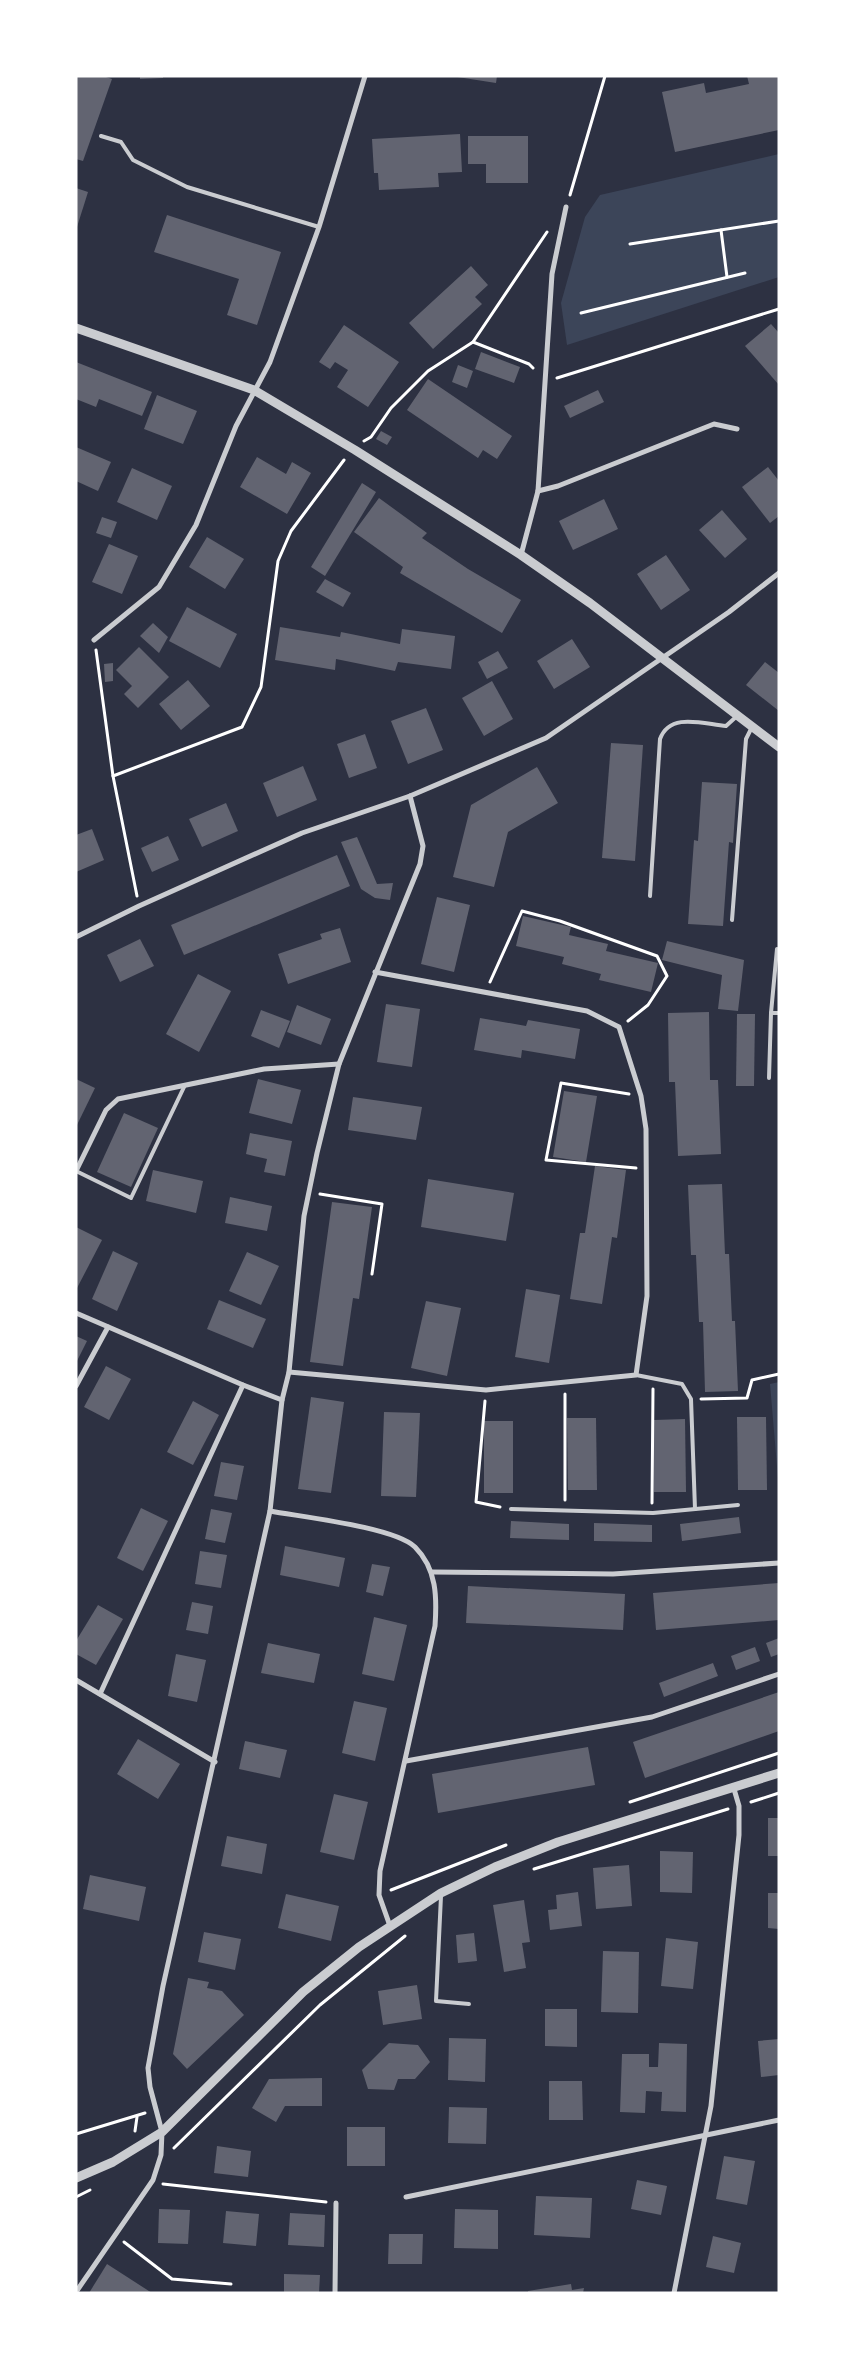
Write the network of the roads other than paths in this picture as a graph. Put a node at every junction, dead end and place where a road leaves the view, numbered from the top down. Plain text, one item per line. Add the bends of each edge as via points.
1 (365, 76) edge
2 (101, 136) dead end
3 (566, 207) road end
4 (319, 227) junction
5 (76, 328) edge
6 (254, 390) junction
7 (737, 429) dead end
8 (538, 491) junction
9 (521, 555) junction
10 (779, 573) edge
11 (94, 640) road end
12 (660, 658) junction
13 (737, 715) junction
14 (752, 727) junction
15 (779, 747) edge
16 (410, 796) junction
17 (650, 896) dead end
18 (732, 920) dead end
19 (76, 937) edge
20 (777, 949) dead end
21 (375, 972) junction
22 (779, 1012) edge
23 (771, 1013) junction
24 (339, 1064) junction
25 (769, 1078) dead end
26 (185, 1085) junction
27 (76, 1171) edge
28 (76, 1313) edge
29 (108, 1327) junction
30 (289, 1372) junction
31 (636, 1375) junction
32 (76, 1386) edge
33 (243, 1386) junction
34 (282, 1400) junction
35 (738, 1505) dead end
36 (511, 1509) road end
37 (694, 1509) junction
38 (270, 1511) junction
39 (779, 1563) edge
40 (432, 1572) junction
41 (779, 1674) edge
42 (76, 1680) edge
43 (100, 1694) junction
44 (406, 1761) junction
45 (215, 1762) junction
46 (779, 1773) edge
47 (734, 1789) junction
48 (441, 1893) junction
49 (390, 1926) junction
50 (469, 2004) dead end
51 (779, 2120) edge
52 (162, 2132) junction
53 (706, 2136) junction
54 (76, 2178) edge
55 (406, 2197) dead end
56 (336, 2203) road end
57 (76, 2292) edge
58 (335, 2293) edge
59 (674, 2293) edge

1 - 4 street
2 - 4 lane via 120,142 133,160 187,187
3 - 8 street via 552,274
4 - 6 street via 270,362
5 - 6 street
6 - 9 street
6 - 11 street via 196,525 159,587
7 - 8 street via 714,424
8 - 9 street
9 - 12 street via 590,603
10 - 12 street
12 - 13 street
12 - 16 street via 546,738
13 - 14 street
13 - 17 lane via 726,726 681,721 663,731
14 - 15 street
14 - 18 lane via 746,740
16 - 19 street via 302,833
16 - 21 street via 422,846 420,864
20 - 23 lane
21 - 24 street
21 - 31 street via 587,1011 620,1027 641,1096 646,1130 647,1296
22 - 23 lane
23 - 25 lane
24 - 26 street via 264,1069
24 - 30 street via 321,1130 304,1216
26 - 27 street via 118,1100 106,1110
26 - 27 lane via 131,1198
28 - 29 street
29 - 32 street
29 - 33 street
30 - 31 street via 486,1390
30 - 34 street
31 - 37 lane via 682,1384 691,1399
33 - 34 street
33 - 43 street
34 - 38 street
35 - 37 lane
36 - 37 lane via 651,1513
38 - 40 street via 383,1532 414,1547
38 - 45 street
39 - 40 street via 613,1574
40 - 44 street via 438,1598 435,1626
41 - 44 street via 652,1716
42 - 43 street
43 - 45 street
44 - 49 street via 380,1872 379,1895
45 - 52 street via 163,1986 148,2068
46 - 47 street
47 - 48 street via 558,1842
47 - 53 street via 739,1806 739,1836
48 - 49 street
48 - 50 lane via 436,2001
49 - 52 street via 303,1992
51 - 53 street
52 - 54 street via 114,2162
52 - 57 street via 153,2180
53 - 55 street
53 - 59 street
56 - 58 street

